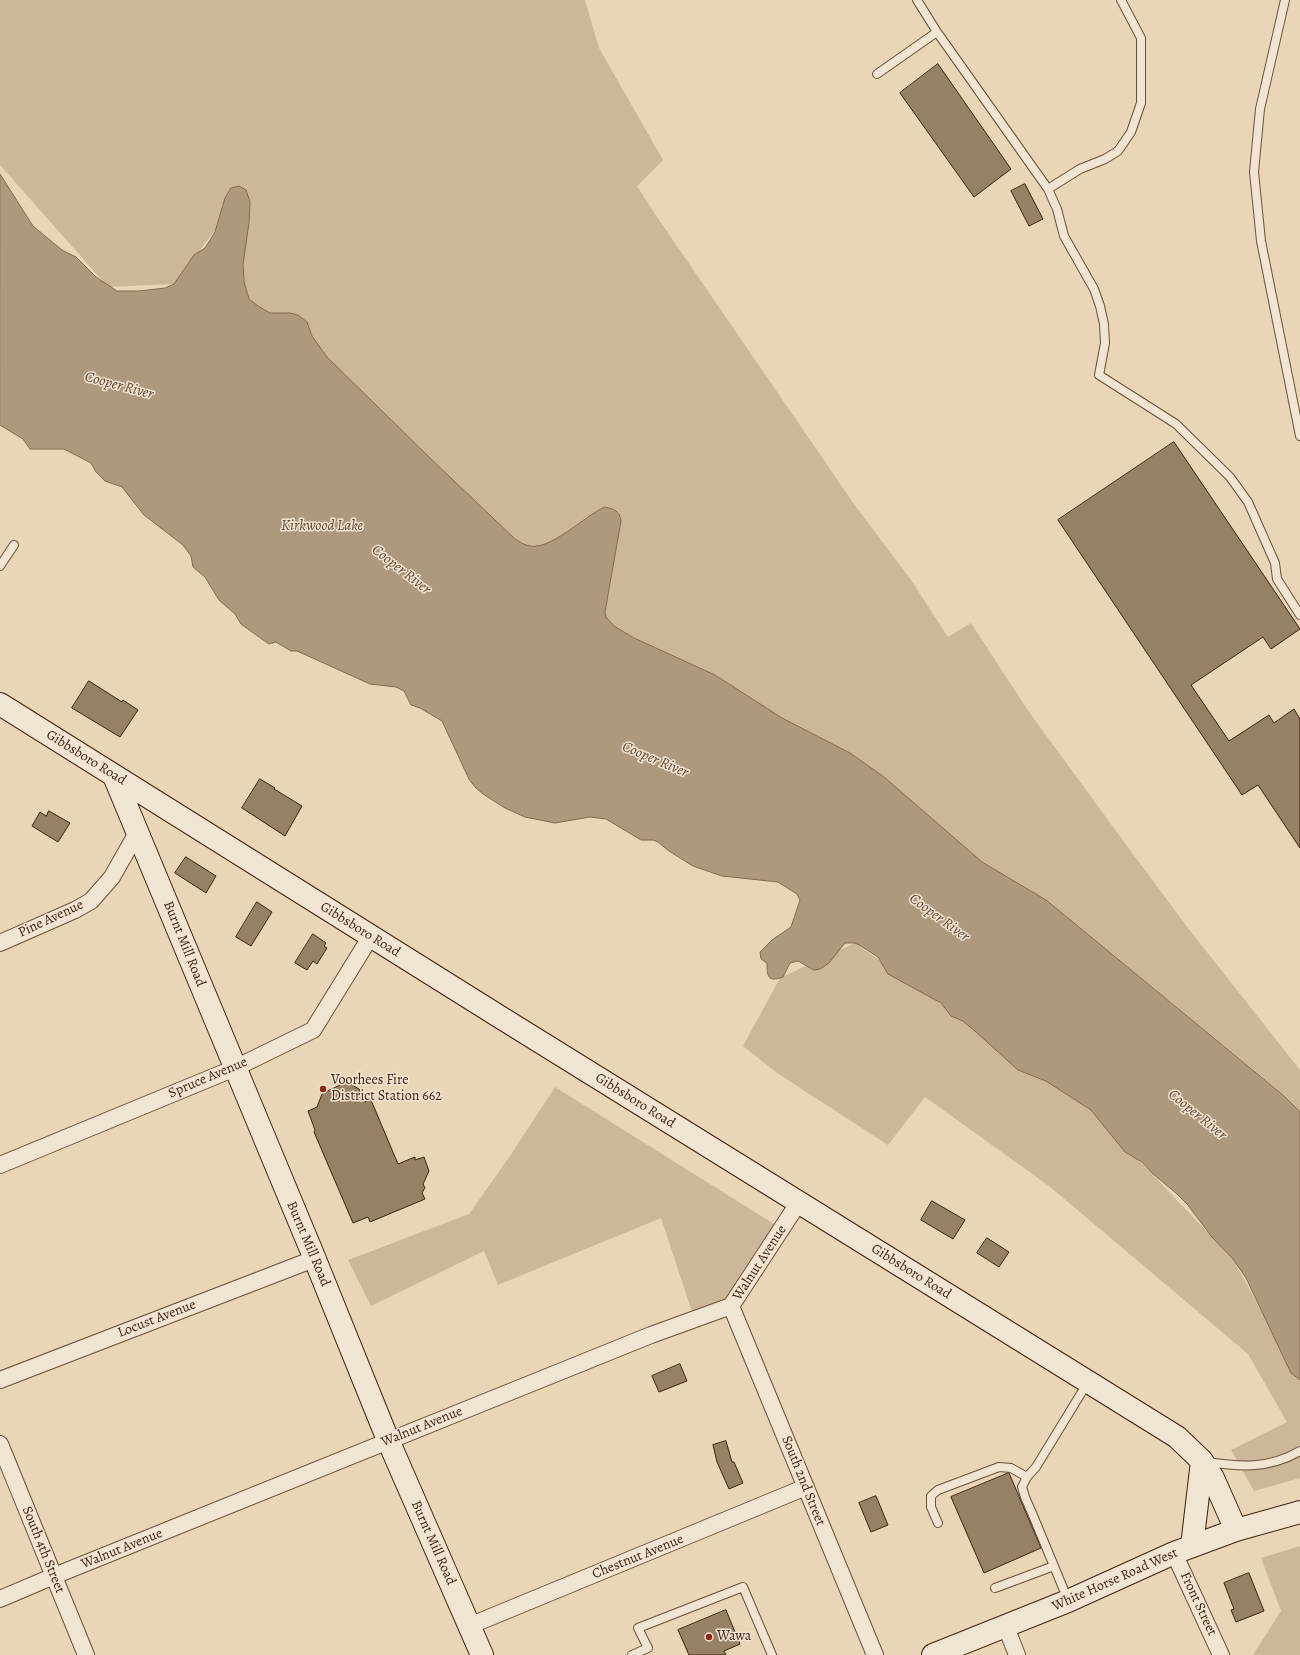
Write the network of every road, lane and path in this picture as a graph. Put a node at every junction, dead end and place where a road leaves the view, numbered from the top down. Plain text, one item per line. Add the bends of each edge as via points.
1 (917, 0) edge
2 (1121, 0) edge
3 (1286, 0) edge
4 (937, 32) junction
5 (876, 74) dead end
6 (1048, 188) junction
7 (1300, 436) edge
8 (14, 545) dead end
9 (0, 566) edge
10 (1300, 615) edge
11 (0, 704) edge
12 (114, 776) junction
13 (138, 831) junction
14 (371, 936) junction
15 (0, 943) edge
16 (235, 1068) junction
17 (0, 1165) edge
18 (799, 1202) junction
19 (314, 1259) junction
20 (731, 1306) junction
21 (0, 1380) edge
22 (1088, 1382) junction
23 (388, 1440) junction
24 (0, 1444) edge
25 (1300, 1451) edge
26 (1202, 1462) junction
27 (1027, 1477) junction
28 (806, 1487) junction
29 (1300, 1512) edge
30 (938, 1523) dead end
31 (1236, 1530) junction
32 (1183, 1550) junction
33 (1054, 1566) junction
34 (54, 1576) junction
35 (995, 1588) dead end
36 (0, 1600) edge
37 (1068, 1601) junction
38 (469, 1626) junction
39 (1006, 1627) junction
40 (649, 1651) edge
41 (86, 1655) edge
42 (482, 1655) edge
43 (632, 1655) edge
44 (772, 1655) edge
45 (875, 1655) edge
46 (933, 1655) edge
47 (1017, 1655) edge
48 (1221, 1655) edge

1 - 4 lane
2 - 6 lane via 1141,38 1141,104 1131,132 1118,151
3 - 7 lane via 1260,109 1254,172 1261,241
4 - 5 lane
4 - 6 lane
6 - 10 lane via 1064,236 1094,289 1100,306 1105,343 1099,375 1176,424 1230,477 1248,502 1275,563 1277,579
8 - 9 lane
11 - 12 street, Gibbsboro Road
12 - 13 street, Burnt Mill Road
12 - 14 street, Gibbsboro Road
13 - 15 street, Pine Avenue via 112,877 91,901
13 - 16 street, Burnt Mill Road
14 - 16 street, Spruce Avenue via 313,1030
14 - 18 street, Gibbsboro Road
16 - 17 street, Spruce Avenue
16 - 19 street, Burnt Mill Road
18 - 20 street, Walnut Avenue
18 - 22 street, Gibbsboro Road
19 - 21 street, Locust Avenue
19 - 23 street, Burnt Mill Road
20 - 23 street, Walnut Avenue via 651,1335
20 - 28 street, South 2nd Street
22 - 26 street, Gibbsboro Road via 1177,1437
22 - 27 lane via 1036,1467
23 - 34 street, Walnut Avenue
23 - 38 street, Burnt Mill Road
24 - 34 street, South 4th Street
25 - 26 lane via 1289,1458 1267,1465 1234,1466
26 - 31 street, Gibbsboro Road
26 - 32 street
27 - 30 lane via 1011,1468 999,1467 938,1490 931,1496 931,1507
27 - 33 lane via 1022,1487 1025,1497
28 - 38 street, Chestnut Avenue
28 - 45 street, South 2nd Street
29 - 31 street, White Horse Road West
31 - 32 street, White Horse Road West
32 - 37 street, White Horse Road West
32 - 48 street, Front Street
33 - 35 lane
33 - 37 lane
34 - 36 street, Walnut Avenue
34 - 41 street, South 4th Street
37 - 39 street, White Horse Road West
38 - 42 street, Burnt Mill Road
39 - 46 street, White Horse Road West
39 - 47 street
40 - 43 lane
40 - 44 lane via 638,1628 743,1587

